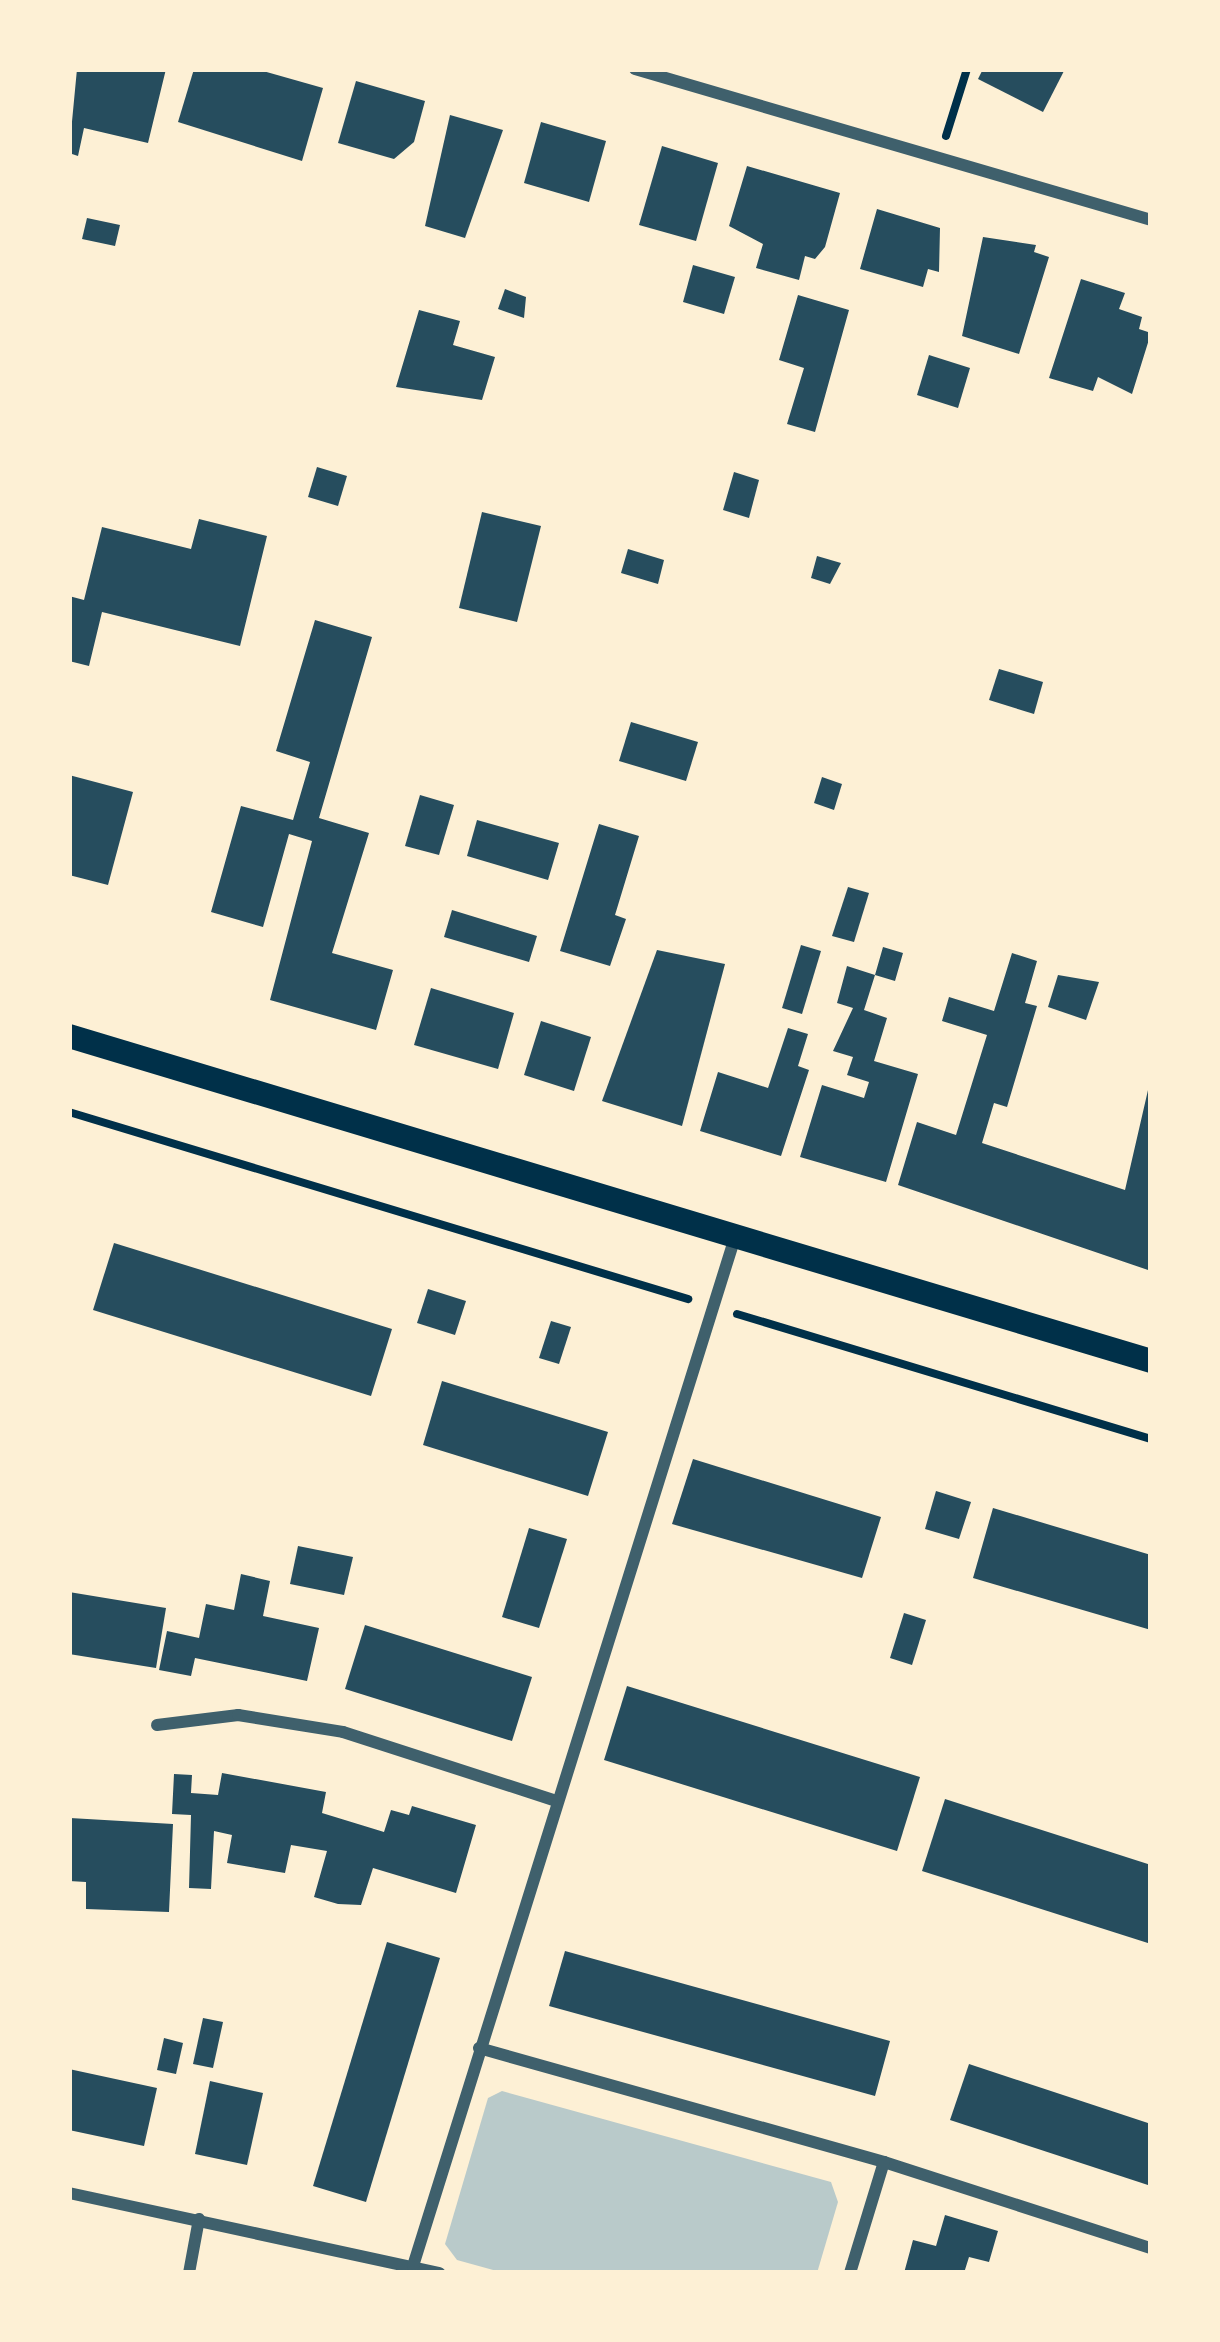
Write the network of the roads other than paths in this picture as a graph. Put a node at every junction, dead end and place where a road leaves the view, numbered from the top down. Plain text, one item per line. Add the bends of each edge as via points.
1 (635, 69) edge
2 (1151, 220) edge
3 (69, 1036) edge
4 (736, 1232) junction
5 (1151, 1361) edge
6 (158, 1725) dead end
7 (553, 1801) junction
8 (479, 2048) junction
9 (884, 2162) junction
10 (69, 2194) edge
11 (200, 2218) junction
12 (1151, 2248) edge
13 (413, 2266) junction
14 (189, 2273) edge
15 (439, 2273) edge
16 (850, 2273) edge

1 - 2 street
3 - 4 main road
4 - 5 main road
4 - 7 street
6 - 7 street via 238,1714 343,1732
7 - 8 street
8 - 9 street
8 - 13 street
9 - 12 street
9 - 16 street
10 - 11 street
11 - 13 street
11 - 14 street
13 - 15 street

